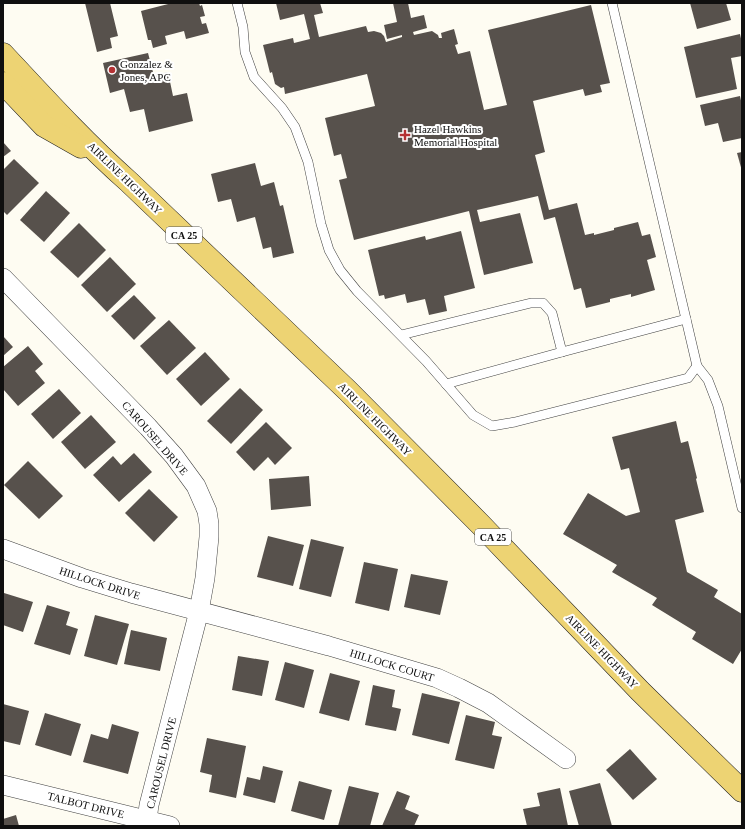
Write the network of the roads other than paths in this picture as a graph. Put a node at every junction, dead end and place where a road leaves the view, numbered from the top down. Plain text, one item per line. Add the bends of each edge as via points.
1 (237, 3) edge
2 (612, 3) edge
3 (3, 54) edge
4 (3, 83) edge
5 (104, 160) junction
6 (3, 278) edge
7 (686, 319) junction
8 (401, 335) junction
9 (562, 352) junction
10 (698, 366) junction
11 (446, 384) junction
12 (742, 508) edge
13 (3, 549) edge
14 (199, 611) junction
15 (566, 759) dead end
16 (3, 784) edge
17 (742, 791) edge
18 (147, 823) edge
19 (170, 826) edge

1 - 8 lane via 244,27 245,52 254,77 295,127 308,162 329,250 340,270 357,291
2 - 7 lane
3 - 5 main road, AIRLINE HIGHWAY / CA 25
4 - 5 main road via 44,126
5 - 17 main road, AIRLINE HIGHWAY / CA 25 via 348,391 640,691
6 - 14 street, CAROUSEL DRIVE via 174,456 196,486 207,511 209,524 205,578
7 - 9 lane
7 - 10 lane
8 - 9 lane via 531,303 543,303 552,313
8 - 11 lane
9 - 11 lane
10 - 11 lane via 688,378 492,426 472,415
10 - 12 lane via 708,380 718,406
13 - 14 street, HILLOCK DRIVE via 82,578
14 - 15 street, HILLOCK COURT via 437,678 488,703
14 - 18 street, CAROUSEL DRIVE via 149,805
16 - 18 street, TALBOT DRIVE
18 - 19 street, TALBOT DRIVE

